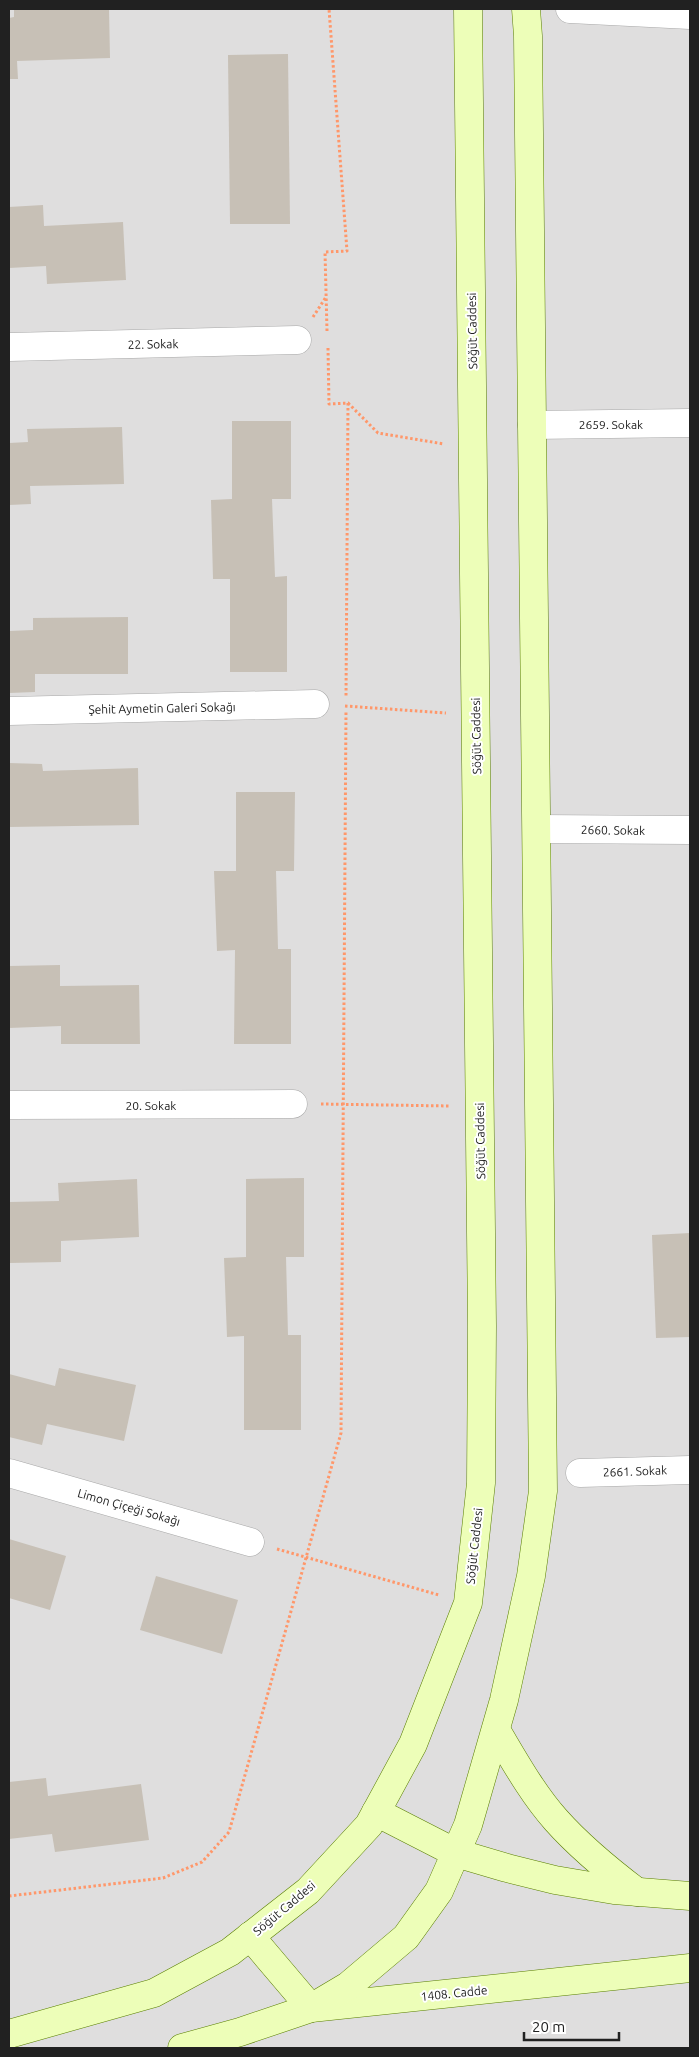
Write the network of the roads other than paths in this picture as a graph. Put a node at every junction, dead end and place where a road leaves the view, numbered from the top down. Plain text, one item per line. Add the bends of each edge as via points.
1 (468, 9) edge
2 (526, 9) edge
3 (570, 9) edge
4 (690, 15) edge
5 (297, 340) dead end
6 (9, 347) edge
7 (690, 423) edge
8 (532, 425) junction
9 (315, 704) road end
10 (9, 711) edge
11 (537, 829) junction
12 (690, 830) edge
13 (293, 1104) road end
14 (9, 1105) edge
15 (690, 1470) edge
16 (9, 1473) edge
17 (580, 1473) dead end
18 (250, 1542) road end
19 (496, 1730) junction
20 (376, 1812) junction
21 (456, 1853) junction
22 (637, 1892) junction
23 (690, 1896) edge
24 (250, 1936) junction
25 (690, 1968) edge
26 (310, 2008) junction
27 (9, 2034) edge
28 (182, 2048) edge

1 - 20 main road, Söğüt Caddesi via 481,1484 468,1603 413,1744
2 - 8 main road
3 - 4 street
5 - 6 street, 22. Sokak
7 - 8 street, 2659. Sokak
8 - 11 main road
9 - 10 street, Şehit Aymetin Galeri Sokağı
11 - 12 street, 2660. Sokak
11 - 19 main road via 544,1491 531,1576
13 - 14 street, 20. Sokak
15 - 17 street, 2661. Sokak
16 - 18 street, Limon Çiçeği Sokağı
19 - 21 main road via 468,1825
19 - 22 main road via 555,1818 594,1859
20 - 21 main road
20 - 24 main road, Söğüt Caddesi via 369,1825 308,1890
21 - 22 main road via 555,1880
21 - 26 main road via 439,1891 406,1937 348,1986
22 - 23 main road
24 - 26 main road
24 - 27 main road, Söğüt Caddesi via 230,1952 154,1993
25 - 26 main road, 1408. Cadde
26 - 28 main road

